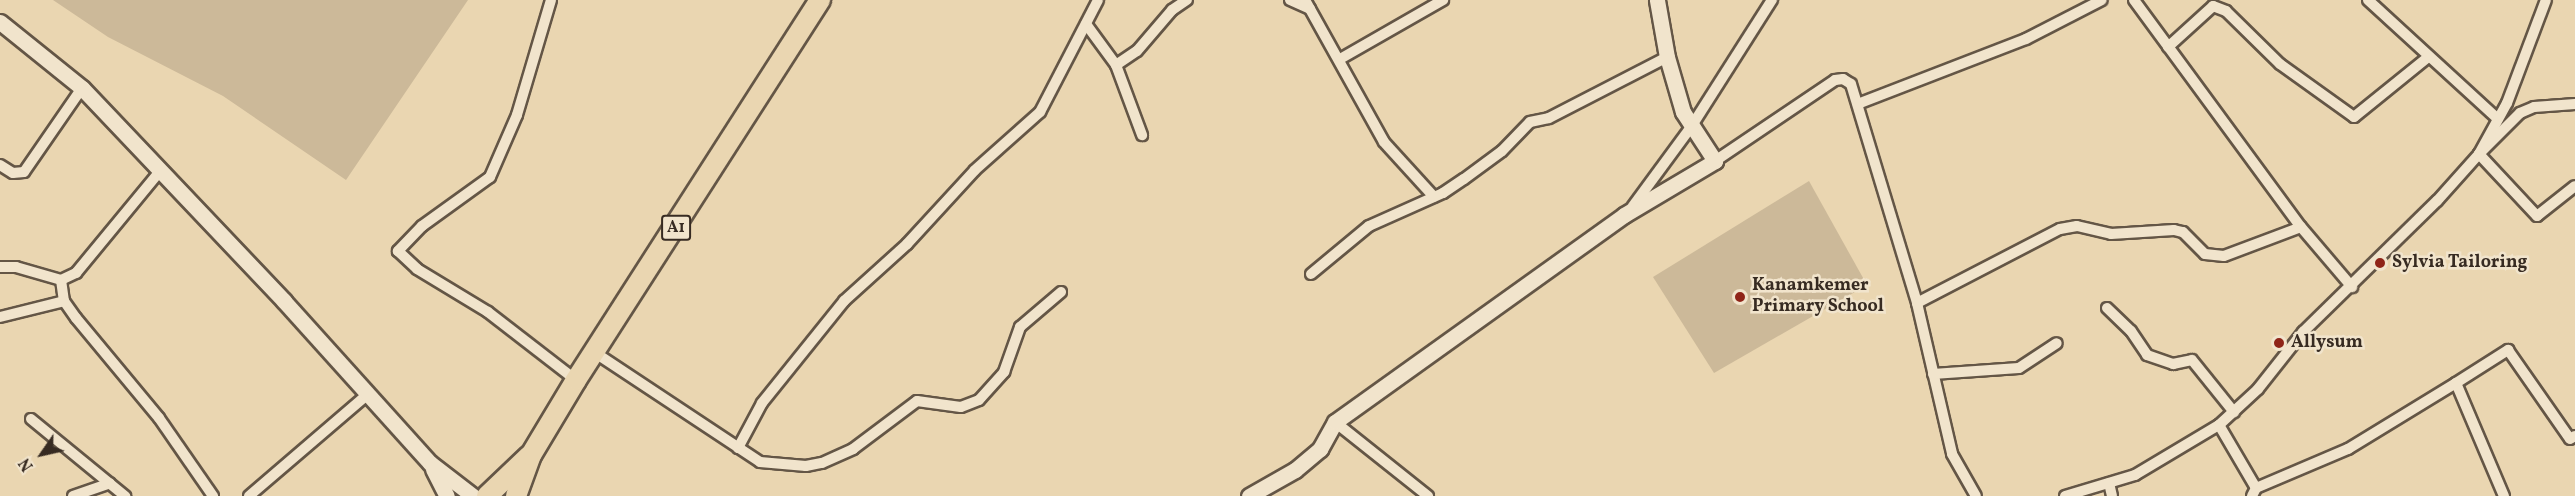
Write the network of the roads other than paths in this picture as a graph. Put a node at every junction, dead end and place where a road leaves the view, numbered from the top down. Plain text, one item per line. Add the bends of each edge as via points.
1 (551, 0) edge
2 (820, 0) edge
3 (1098, 0) edge
4 (1187, 0) edge
5 (1290, 0) edge
6 (1443, 0) edge
7 (1657, 0) edge
8 (1772, 0) edge
9 (2102, 0) edge
10 (2134, 0) edge
11 (2368, 0) edge
12 (2546, 0) edge
13 (1308, 5) edge
14 (0, 22) edge
15 (1086, 24) junction
16 (2168, 47) junction
17 (1666, 57) junction
18 (2427, 58) junction
19 (1340, 59) junction
20 (1116, 65) junction
21 (82, 88) junction
22 (1860, 103) junction
23 (2575, 104) edge
24 (2498, 119) junction
25 (1691, 127) junction
26 (1142, 135) dead end
27 (2479, 154) junction
28 (1715, 162) junction
29 (0, 165) edge
30 (161, 170) junction
31 (2575, 186) edge
32 (1434, 197) junction
33 (1624, 215) junction
34 (2301, 227) junction
35 (0, 267) edge
36 (1311, 274) dead end
37 (61, 280) junction
38 (2352, 287) junction
39 (1061, 292) dead end
40 (64, 301) junction
41 (1917, 303) junction
42 (2107, 308) dead end
43 (0, 317) edge
44 (2056, 343) dead end
45 (594, 352) junction
46 (1933, 374) junction
47 (576, 380) junction
48 (2456, 383) junction
49 (367, 395) junction
50 (2234, 412) junction
51 (32, 419) dead end
52 (1335, 422) junction
53 (2220, 425) junction
54 (2575, 436) edge
55 (738, 448) junction
56 (531, 454) junction
57 (430, 463) junction
58 (110, 483) junction
59 (2109, 483) junction
60 (2254, 492) edge
61 (73, 496) edge
62 (124, 496) edge
63 (213, 496) edge
64 (249, 496) edge
65 (447, 496) edge
66 (473, 496) edge
67 (487, 496) edge
68 (516, 496) edge
69 (1250, 496) edge
70 (1427, 496) edge
71 (1976, 496) edge
72 (2065, 496) edge
73 (2112, 496) edge
74 (2504, 496) edge

1 - 47 street via 517,115 490,177 422,226 398,251 417,269 488,312
2 - 45 highway, A1
3 - 15 street
4 - 20 street via 1172,10 1137,51
5 - 13 street
6 - 19 street
7 - 17 street
8 - 25 street
9 - 22 street via 2026,39
10 - 16 street
11 - 18 street
12 - 24 street
13 - 19 street
14 - 21 street
15 - 20 street
15 - 55 street via 1040,112 975,170 907,244 844,301 762,403
16 - 18 street via 2212,6 2226,11 2280,64 2354,117
16 - 34 street
17 - 25 street
17 - 32 street via 1549,118 1530,122 1502,151
18 - 24 street
19 - 32 street via 1384,142
20 - 26 street
21 - 29 street via 24,172 13,173
21 - 30 street
22 - 28 street via 1851,84 1839,79
22 - 41 street
23 - 27 street via 2534,107 2520,113
24 - 27 street
25 - 28 street
25 - 33 street via 1651,186
27 - 31 street via 2537,216
27 - 38 street
28 - 33 street
30 - 37 street via 76,273
30 - 49 street
32 - 36 street via 1369,226
33 - 52 street
34 - 38 street
34 - 41 street via 2224,256 2205,254 2183,232 2174,230 2111,234 2078,226 2060,229
35 - 37 street via 16,267
37 - 40 street
38 - 50 street via 2303,332 2280,365
39 - 55 street via 1020,327 1004,372 979,399 961,407 917,401 853,449 822,464 768,464
40 - 43 street
40 - 63 street via 159,418
41 - 46 street
42 - 50 street via 2131,331 2147,355 2173,364 2192,360
44 - 46 street via 2019,368
45 - 47 highway, A1
45 - 55 street
46 - 71 street via 1952,454
47 - 56 highway, A1
48 - 54 street via 2508,350 2570,439
48 - 60 street via 2348,449
48 - 74 street
49 - 57 street
49 - 64 street
50 - 53 street
51 - 58 street
52 - 69 street via 1320,449 1295,470
52 - 70 street
53 - 59 street via 2135,475
53 - 60 street
56 - 67 highway, A1
56 - 68 highway, A1
57 - 65 street
57 - 66 street
58 - 61 street
58 - 62 street
59 - 72 street
59 - 73 street

